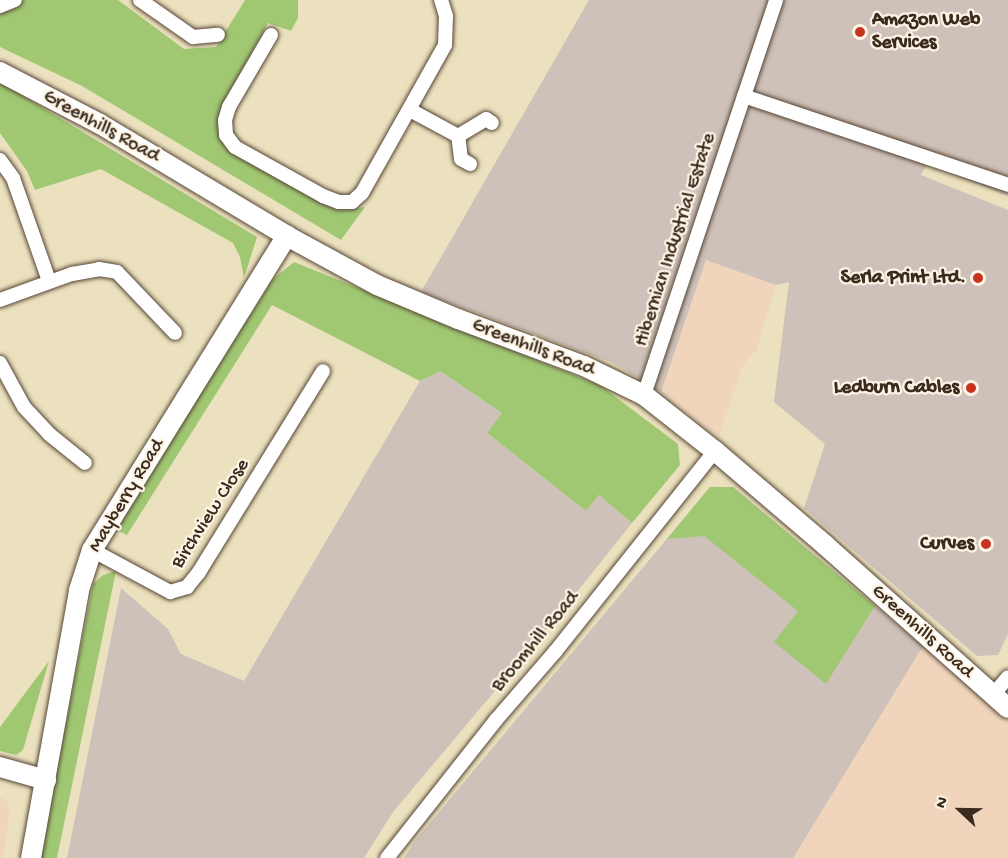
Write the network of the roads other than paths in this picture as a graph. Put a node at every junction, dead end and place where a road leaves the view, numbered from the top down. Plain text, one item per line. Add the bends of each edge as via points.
1 (15, 0) edge
2 (140, 0) edge
3 (441, 0) edge
4 (776, 0) edge
5 (0, 6) edge
6 (218, 35) dead end
7 (271, 35) dead end
8 (0, 72) edge
9 (744, 96) junction
10 (410, 110) junction
11 (492, 123) dead end
12 (458, 136) junction
13 (0, 160) edge
14 (470, 164) dead end
15 (1008, 184) edge
16 (287, 236) junction
17 (49, 280) junction
18 (0, 300) edge
19 (175, 333) dead end
20 (0, 363) edge
21 (323, 371) dead end
22 (644, 395) junction
23 (715, 451) junction
24 (85, 464) dead end
25 (92, 550) junction
26 (1008, 677) edge
27 (1000, 702) edge
28 (0, 767) edge
29 (46, 780) junction
30 (31, 858) edge
31 (387, 858) edge

1 - 5 street
2 - 6 street via 193,37
3 - 10 street via 446,16 445,45
4 - 9 street, Hibernian Industrial Estate
7 - 10 street via 229,107 226,135 235,147 323,196 352,202 362,193
8 - 16 main road, Greenhills Road via 100,124
9 - 15 street
9 - 22 street, Hibernian Industrial Estate
10 - 12 street
11 - 12 street via 486,119
12 - 14 street via 461,159
13 - 17 street via 13,178
16 - 22 main road, Greenhills Road via 377,285 458,320 584,366
16 - 25 main road, Mayberry Road
17 - 18 street
17 - 19 street via 99,269 117,272
20 - 24 street via 24,407
21 - 25 street, Birchview Close via 187,587 170,592
22 - 23 main road, Greenhills Road
23 - 27 main road, Greenhills Road
23 - 31 street, Broomhill Road
25 - 29 main road, Mayberry Road via 80,590
26 - 27 street
28 - 29 main road
29 - 30 main road, Mayberry Road

